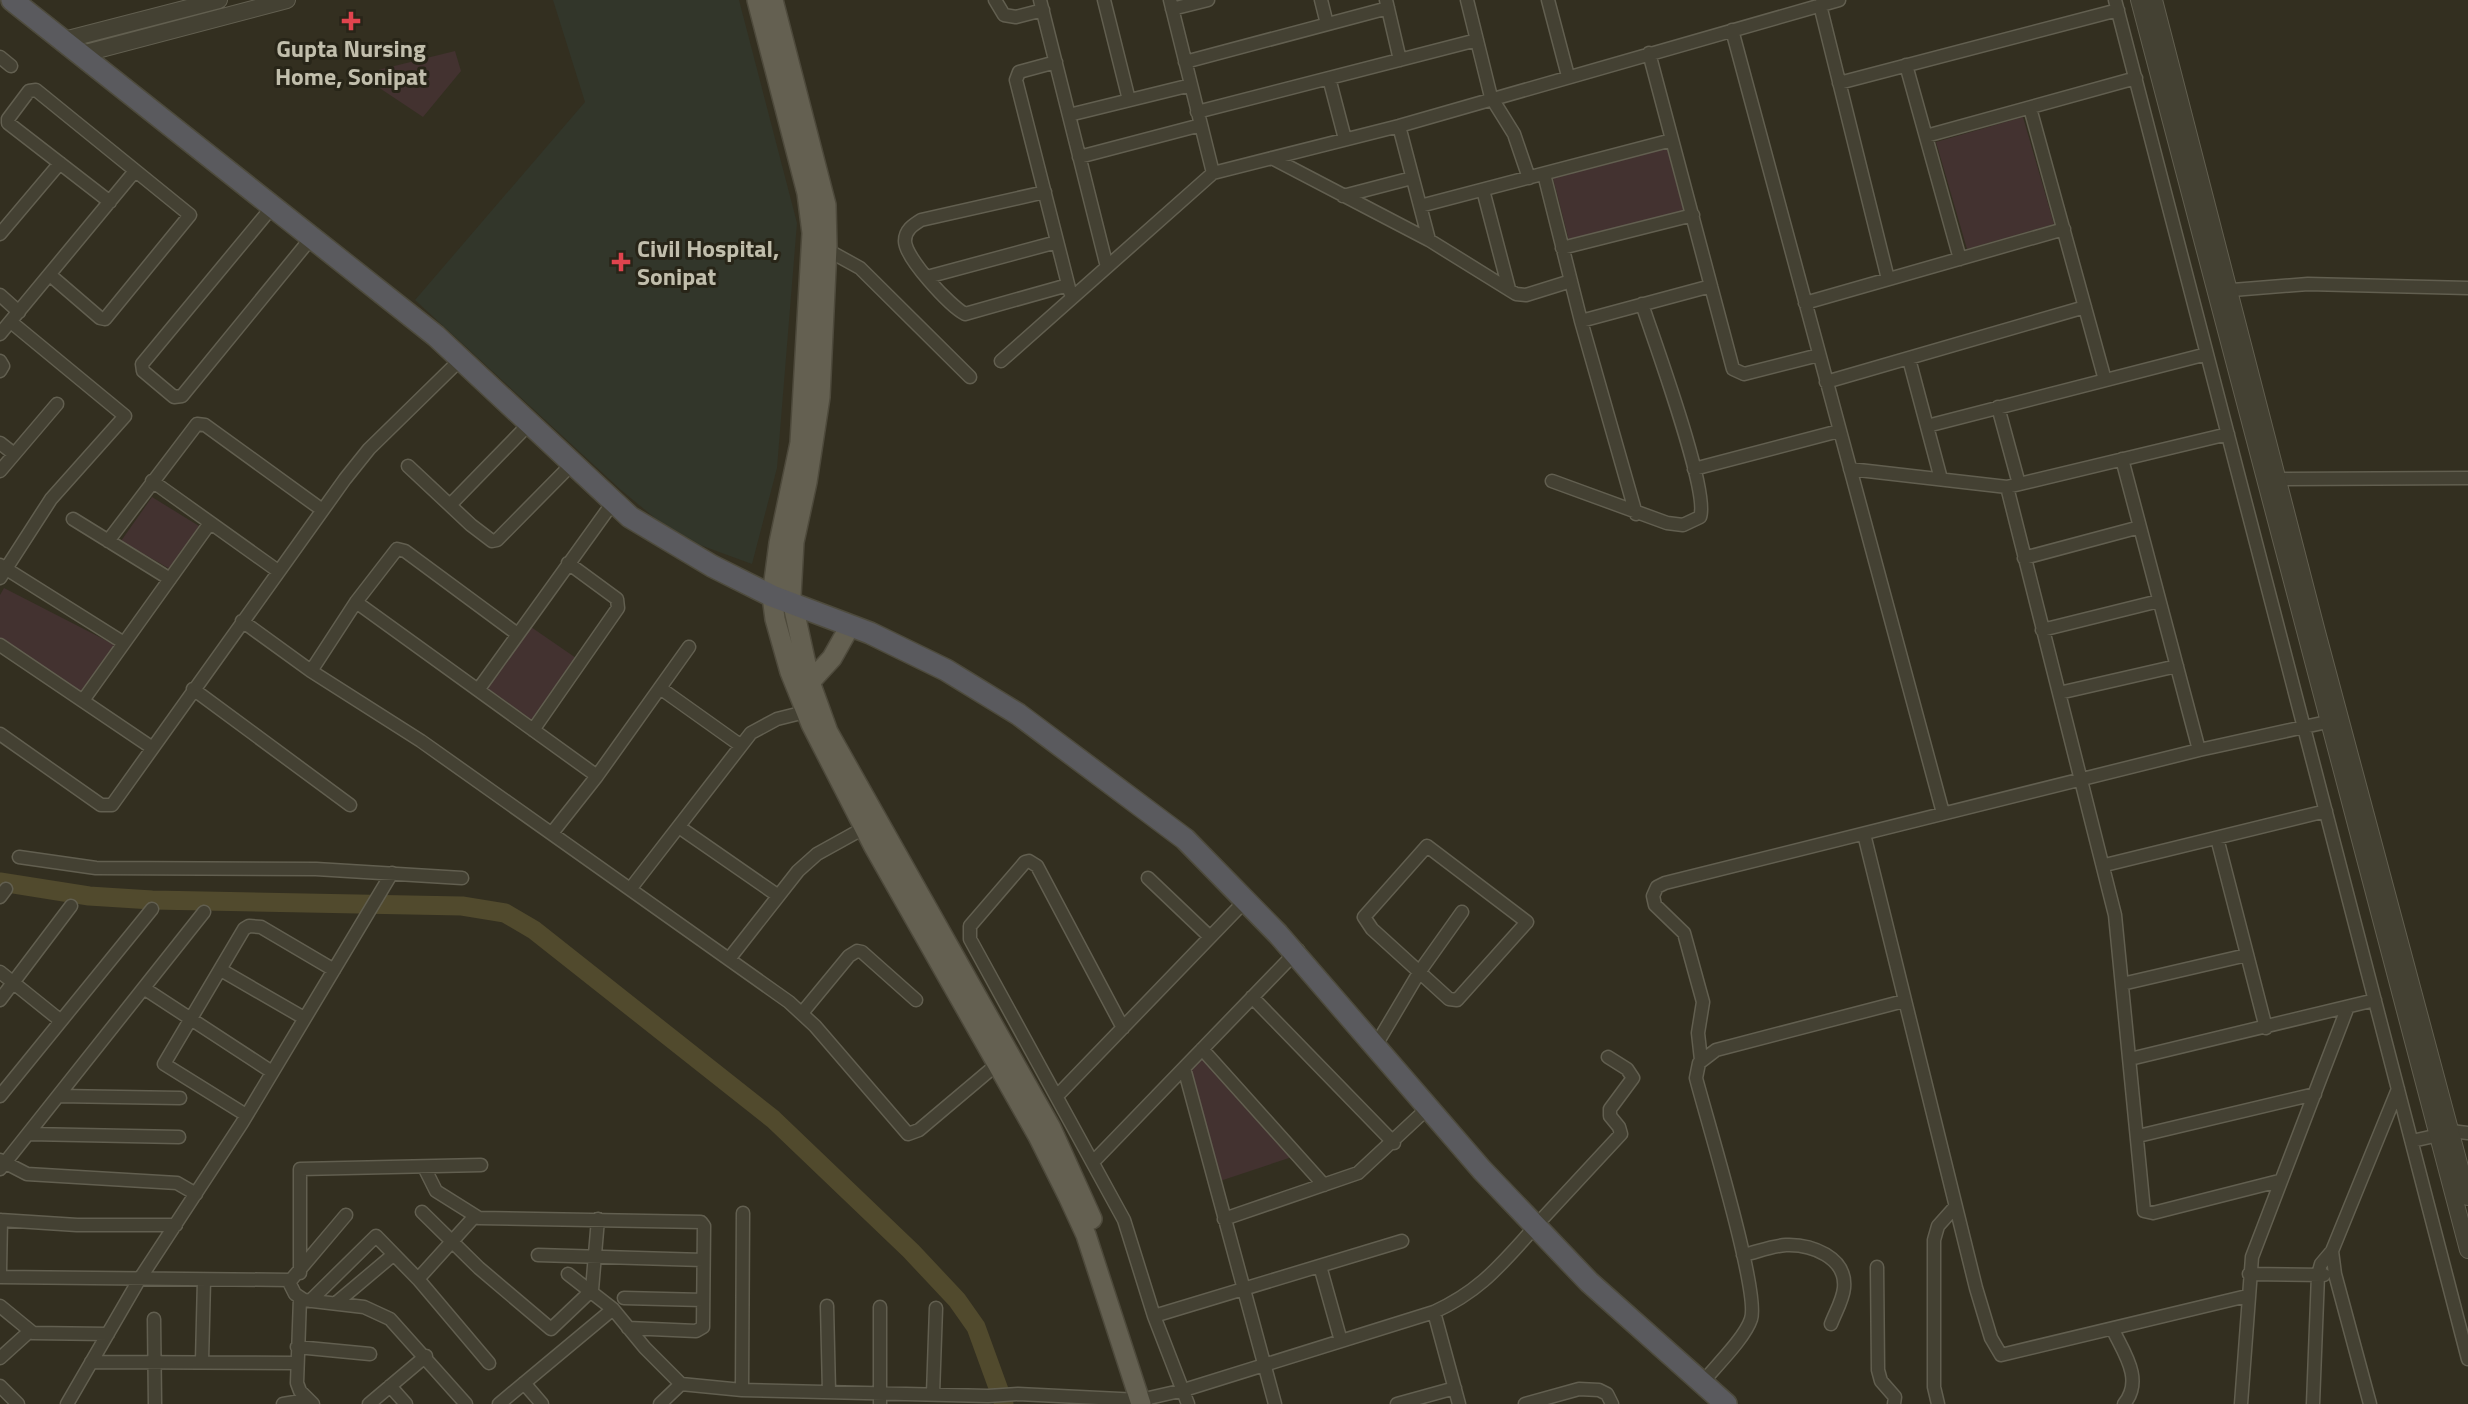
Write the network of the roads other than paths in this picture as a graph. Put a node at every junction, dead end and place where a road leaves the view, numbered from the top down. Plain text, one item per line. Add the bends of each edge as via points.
1 (12, 0) edge
2 (287, 0) edge
3 (757, 0) edge
4 (773, 0) edge
5 (996, 0) edge
6 (1104, 0) edge
7 (1208, 0) edge
8 (1321, 0) edge
9 (1467, 0) edge
10 (1548, 0) edge
11 (1785, 0) edge
12 (1839, 0) edge
13 (2139, 0) edge
14 (2154, 0) edge
15 (212, 1) edge
16 (1387, 4) edge
17 (1042, 5) edge
18 (1171, 5) edge
19 (1820, 5) junction
20 (2117, 5) edge
21 (1789, 14) junction
22 (209, 20) junction
23 (1327, 24) junction
24 (1732, 30) junction
25 (64, 40) junction
26 (1477, 40) junction
27 (1649, 53) junction
28 (82, 54) junction
29 (0, 57) edge
30 (1401, 60) junction
31 (1056, 62) junction
32 (1185, 62) junction
33 (1906, 65) junction
34 (11, 66) dead end
35 (1568, 76) junction
36 (1329, 78) junction
37 (2136, 78) junction
38 (1839, 83) junction
39 (1191, 85) junction
40 (1492, 97) junction
41 (1129, 100) junction
42 (2030, 108) junction
43 (1198, 112) junction
44 (1069, 116) junction
45 (1201, 125) junction
46 (1399, 126) junction
47 (1926, 136) junction
48 (1345, 139) junction
49 (1672, 140) junction
50 (1080, 156) junction
51 (1272, 158) junction
52 (60, 163) junction
53 (135, 171) junction
54 (1213, 173) junction
55 (1544, 174) junction
56 (1412, 178) junction
57 (1529, 178) junction
58 (1483, 190) junction
59 (1045, 192) junction
60 (1343, 196) junction
61 (110, 202) junction
62 (273, 206) junction
63 (1420, 206) junction
64 (1693, 215) junction
65 (2064, 229) junction
66 (0, 234) edge
67 (312, 237) junction
68 (1429, 240) junction
69 (1057, 242) junction
70 (819, 246) junction
71 (1562, 248) junction
72 (1960, 259) junction
73 (1107, 267) junction
74 (50, 275) junction
75 (927, 277) junction
76 (1888, 279) junction
77 (1571, 281) junction
78 (1068, 285) junction
79 (1712, 286) junction
80 (2468, 288) edge
81 (1509, 289) junction
82 (2222, 290) junction
83 (0, 295) edge
84 (1072, 299) junction
85 (1805, 303) junction
86 (1642, 304) junction
87 (2085, 307) junction
88 (15, 317) junction
89 (1581, 321) junction
90 (0, 334) edge
91 (2207, 354) junction
92 (1819, 355) junction
93 (461, 359) junction
94 (1909, 359) junction
95 (0, 361) edge
96 (1001, 361) dead end
97 (0, 371) edge
98 (970, 377) dead end
99 (2105, 380) junction
100 (1826, 382) junction
101 (57, 404) dead end
102 (1998, 407) junction
103 (530, 423) junction
104 (1927, 426) junction
105 (1839, 431) junction
106 (2228, 433) junction
107 (0, 443) edge
108 (14, 454) junction
109 (2122, 459) junction
110 (573, 463) junction
111 (408, 466) dead end
112 (1694, 469) junction
113 (1850, 469) junction
114 (0, 471) edge
115 (2468, 478) edge
116 (2271, 479) junction
117 (1941, 480) junction
118 (152, 481) junction
119 (1552, 481) dead end
120 (2013, 486) junction
121 (614, 501) junction
122 (450, 505) junction
123 (321, 509) junction
124 (1636, 514) junction
125 (73, 519) dead end
126 (210, 523) junction
127 (2140, 527) junction
128 (108, 541) junction
129 (2024, 558) junction
130 (568, 563) junction
131 (2, 571) edge
132 (278, 571) junction
133 (170, 579) junction
134 (777, 595) junction
135 (2159, 601) junction
136 (356, 602) junction
137 (242, 621) junction
138 (850, 626) junction
139 (2042, 630) junction
140 (516, 633) junction
141 (124, 643) junction
142 (0, 645) edge
143 (689, 647) dead end
144 (2177, 666) junction
145 (310, 671) junction
146 (810, 682) junction
147 (660, 688) junction
148 (193, 689) junction
149 (478, 690) junction
150 (2059, 693) junction
151 (84, 699) junction
152 (813, 710) junction
153 (2333, 721) junction
154 (2304, 728) junction
155 (533, 730) junction
156 (0, 734) edge
157 (740, 746) junction
158 (151, 747) junction
159 (2199, 750) junction
160 (597, 776) junction
161 (2082, 779) junction
162 (350, 805) dead end
163 (2326, 811) junction
164 (1943, 813) junction
165 (679, 827) junction
166 (864, 828) junction
167 (552, 832) junction
168 (1864, 834) junction
169 (2217, 838) junction
170 (19, 857) dead end
171 (2105, 866) junction
172 (392, 873) junction
173 (462, 878) dead end
174 (1148, 878) dead end
175 (631, 888) junction
176 (777, 894) junction
177 (1245, 901) junction
178 (71, 906) dead end
179 (152, 909) dead end
180 (204, 912) dead end
181 (1462, 912) dead end
182 (1281, 930) junction
183 (1210, 937) junction
184 (1299, 950) junction
185 (2247, 955) junction
186 (729, 959) junction
187 (221, 970) junction
188 (334, 970) junction
189 (1420, 971) junction
190 (0, 972) edge
191 (14, 982) junction
192 (2122, 984) junction
193 (145, 989) junction
194 (1252, 997) junction
195 (0, 1000) edge
196 (916, 1000) dead end
197 (2375, 1000) junction
198 (1904, 1001) junction
199 (2347, 1009) junction
200 (802, 1013) junction
201 (304, 1018) junction
202 (61, 1021) junction
203 (191, 1021) junction
204 (1123, 1028) junction
205 (2266, 1028) junction
206 (1379, 1040) junction
207 (1202, 1049) junction
208 (1608, 1056) dead end
209 (1003, 1059) junction
210 (2130, 1059) junction
211 (1701, 1060) junction
212 (1184, 1068) junction
213 (272, 1072) junction
214 (2398, 1089) junction
215 (2315, 1094) junction
216 (0, 1096) edge
217 (58, 1096) junction
218 (1057, 1096) junction
219 (180, 1098) dead end
220 (1430, 1106) junction
221 (246, 1115) junction
222 (2445, 1133) junction
223 (2468, 1133) edge
224 (29, 1134) junction
225 (2138, 1136) junction
226 (179, 1137) dead end
227 (2412, 1141) junction
228 (1394, 1143) junction
229 (1471, 1146) junction
230 (1094, 1161) junction
231 (2, 1164) edge
232 (481, 1165) dead end
233 (424, 1167) junction
234 (2279, 1181) junction
235 (1324, 1185) junction
236 (197, 1194) junction
237 (2468, 1197) edge
238 (1955, 1207) junction
239 (422, 1212) dead end
240 (743, 1213) dead end
241 (346, 1215) dead end
242 (475, 1216) junction
243 (598, 1219) junction
244 (1224, 1219) junction
245 (1, 1220) edge
246 (1540, 1222) junction
247 (176, 1225) junction
248 (1402, 1241) dead end
249 (450, 1242) junction
250 (2468, 1250) edge
251 (2332, 1251) junction
252 (393, 1255) junction
253 (538, 1255) dead end
254 (1743, 1255) junction
255 (595, 1256) junction
256 (703, 1260) junction
257 (1320, 1266) junction
258 (1877, 1267) dead end
259 (0, 1271) edge
260 (300, 1273) junction
261 (568, 1274) dead end
262 (2249, 1274) junction
263 (2335, 1274) junction
264 (2318, 1276) junction
265 (0, 1277) edge
266 (418, 1279) junction
267 (139, 1280) junction
268 (204, 1280) junction
269 (288, 1280) junction
270 (1244, 1287) junction
271 (592, 1290) junction
272 (2247, 1296) junction
273 (624, 1298) dead end
274 (305, 1300) junction
275 (703, 1300) junction
276 (336, 1303) junction
277 (0, 1306) edge
278 (827, 1306) dead end
279 (880, 1307) dead end
280 (936, 1308) dead end
281 (613, 1309) junction
282 (1434, 1312) junction
283 (1154, 1316) junction
284 (154, 1319) dead end
285 (1831, 1324) dead end
286 (628, 1328) junction
287 (2113, 1330) junction
288 (30, 1331) junction
289 (107, 1334) junction
290 (1341, 1341) junction
291 (297, 1347) junction
292 (370, 1354) dead end
293 (426, 1356) junction
294 (0, 1357) edge
295 (2468, 1359) edge
296 (202, 1361) junction
297 (91, 1362) junction
298 (155, 1362) junction
299 (296, 1363) junction
300 (489, 1363) dead end
301 (1263, 1364) junction
302 (1705, 1378) junction
303 (524, 1383) junction
304 (681, 1384) junction
305 (0, 1386) edge
306 (390, 1386) junction
307 (1455, 1388) junction
308 (747, 1390) junction
309 (1184, 1390) junction
310 (829, 1392) junction
311 (933, 1394) junction
312 (789, 1397) edge
313 (880, 1399) edge
314 (911, 1399) edge
315 (1147, 1401) edge
316 (1543, 1401) edge
317 (310, 1402) edge
318 (18, 1404) edge
319 (67, 1404) edge
320 (155, 1404) edge
321 (283, 1404) edge
322 (369, 1404) edge
323 (406, 1404) edge
324 (466, 1404) edge
325 (499, 1404) edge
326 (542, 1404) edge
327 (660, 1404) edge
328 (752, 1404) edge
329 (1188, 1404) edge
330 (1275, 1404) edge
331 (1397, 1404) edge
332 (1460, 1404) edge
333 (1525, 1404) edge
334 (1612, 1404) edge
335 (1726, 1404) edge
336 (1744, 1404) edge
337 (1894, 1404) edge
338 (1938, 1404) edge
339 (2124, 1404) edge
340 (2241, 1404) edge
341 (2313, 1404) edge
342 (2370, 1404) edge

1 - 25 highway
2 - 22 street
3 - 70 main road
4 - 70 main road via 826,205
5 - 17 street via 1004,15 1016,17
6 - 41 street
7 - 18 street
8 - 23 street
9 - 26 street
10 - 35 street
11 - 21 street
12 - 19 street
13 - 82 street
14 - 82 street
15 - 22 street
15 - 25 street
16 - 23 street
16 - 30 street
17 - 31 street
18 - 32 street
19 - 21 street
19 - 38 street
20 - 33 street
20 - 37 street
21 - 24 street
22 - 28 street
23 - 32 street
24 - 27 street
24 - 85 street
25 - 28 highway
26 - 30 street
26 - 40 street
27 - 35 street
27 - 49 street
28 - 62 highway
29 - 34 street
30 - 36 street
31 - 44 street
31 - 59 street via 1017,76
32 - 39 street
33 - 38 street
33 - 47 street
35 - 40 street
36 - 43 street
36 - 48 street
37 - 42 street
37 - 91 street
38 - 76 street
39 - 41 street
39 - 43 street
40 - 46 street
40 - 57 street via 1514,134
41 - 44 street
42 - 47 street
42 - 65 street
43 - 45 street
44 - 50 street
45 - 50 street
45 - 54 street
46 - 48 street
46 - 56 street
47 - 72 street
48 - 51 street
49 - 55 street
49 - 64 street
50 - 73 street
51 - 54 street
51 - 60 street
52 - 53 street via 8,121 33,89
52 - 61 street
52 - 66 street
53 - 61 street
53 - 74 street via 190,215 119,306 110,317 100,318
54 - 73 street
55 - 57 street
55 - 71 street
56 - 60 street
56 - 63 street
57 - 58 street
58 - 63 street
58 - 81 street
59 - 69 street
59 - 75 street via 921,220 909,228 905,241 909,253
60 - 68 street
61 - 74 street
62 - 67 highway
62 - 67 street via 142,364 143,371 174,397 182,396
63 - 68 street
64 - 71 street
64 - 79 street
65 - 72 street
65 - 87 street
67 - 93 highway
68 - 81 street
69 - 75 street
69 - 78 street
70 - 98 street via 860,268
70 - 134 main road via 800,443
71 - 77 street
72 - 76 street
73 - 84 street
74 - 88 street
75 - 78 street via 965,314
76 - 85 street
77 - 81 street via 1526,295
77 - 89 street
78 - 84 street
79 - 86 street
79 - 92 street via 1737,373
80 - 82 street via 2308,284
82 - 116 street
83 - 88 street
84 - 96 street
85 - 92 street
86 - 89 street
86 - 112 street
87 - 94 street
87 - 99 street
88 - 90 street
88 - 131 street via 125,416 51,499
89 - 124 street
91 - 99 street
91 - 106 street
92 - 100 street
93 - 103 highway
93 - 123 street via 369,449
94 - 100 street
94 - 104 street
95 - 97 street
99 - 102 street
100 - 105 street
101 - 108 street
102 - 104 street
102 - 120 street
103 - 110 highway
103 - 122 street
104 - 117 street
105 - 112 street
105 - 113 street
106 - 109 street
106 - 154 street
107 - 108 street
108 - 114 street
109 - 120 street
109 - 127 street
110 - 121 highway
110 - 122 street via 497,540 488,540
111 - 122 street
112 - 124 street via 1702,511 1694,522 1674,524
113 - 117 street
113 - 164 street
115 - 116 street
116 - 153 street
117 - 120 street
118 - 123 street via 191,428 205,425
118 - 126 street
118 - 128 street
119 - 124 street
120 - 129 street
121 - 130 street
121 - 134 highway via 681,549
123 - 132 street
125 - 128 street
126 - 132 street
126 - 133 street
127 - 129 street
127 - 135 street
128 - 133 street
129 - 139 street
130 - 140 street
130 - 155 street via 617,599 618,608
131 - 141 street
132 - 137 street
133 - 141 street
134 - 138 highway
134 - 146 main road
134 - 152 main road via 786,659
134 - 182 highway via 874,623 951,661 1024,706 1192,831
135 - 139 street
135 - 144 street
136 - 140 street via 397,549
136 - 145 street
136 - 149 street
137 - 145 street
137 - 148 street
138 - 146 main road via 832,658
138 - 177 highway via 946,670 1018,714 1185,839
139 - 150 street
140 - 149 street
141 - 151 street
142 - 151 street
143 - 147 street
144 - 150 street
144 - 159 street
145 - 167 street
146 - 152 main road
147 - 157 street
147 - 160 street
148 - 158 street
148 - 162 street
149 - 155 street
150 - 161 street
151 - 158 street
152 - 157 street via 763,725
152 - 166 main road
152 - 209 main road
153 - 154 street
153 - 222 street
154 - 159 street
154 - 163 street
155 - 160 street
156 - 158 street via 107,807
157 - 165 street
159 - 161 street
160 - 167 street
161 - 164 street
161 - 171 street
163 - 169 street
163 - 197 street
164 - 168 street
165 - 175 street
165 - 176 street
166 - 176 street via 817,854
166 - 209 main road
167 - 175 street
168 - 198 street
168 - 211 street via 1657,887 1655,905 1684,933 1702,996
169 - 171 street
169 - 185 street
170 - 172 street via 96,868
171 - 192 street
172 - 173 street
172 - 188 street
174 - 183 street
175 - 186 street
176 - 186 street
177 - 182 highway
177 - 183 street
178 - 191 street
179 - 202 street
180 - 193 street
181 - 189 street
182 - 184 highway
183 - 204 street
184 - 194 street
184 - 206 highway
185 - 192 street
185 - 205 street
186 - 200 street
187 - 188 street via 244,929 255,925
187 - 201 street
187 - 203 street
188 - 201 street
189 - 189 street via 1449,999 1457,1000 1527,922 1427,846 1364,917
189 - 206 street
190 - 191 street
191 - 195 street
191 - 202 street
192 - 210 street
193 - 203 street
193 - 217 street
194 - 207 street
194 - 228 street
196 - 200 street via 857,951
197 - 199 street
197 - 214 street
198 - 211 street via 1716,1050
198 - 238 street
199 - 205 street
199 - 215 street
200 - 209 street via 908,1134 919,1130
201 - 213 street
202 - 216 street
203 - 213 street
203 - 221 street via 164,1067
204 - 218 street
204 - 218 street via 1037,866 1024,862 968,933
205 - 210 street
206 - 220 highway
206 - 229 highway
207 - 212 street
207 - 235 street
208 - 246 street via 1633,1078 1609,1112 1621,1134
209 - 315 main road via 1086,1235
210 - 225 street
211 - 254 street via 1696,1078
212 - 230 street
212 - 244 street
213 - 221 street
214 - 227 street
214 - 251 street
215 - 225 street
215 - 234 street
217 - 219 street
217 - 224 street
218 - 230 street
220 - 228 street
220 - 229 highway
221 - 236 street
222 - 223 street
222 - 227 street
222 - 237 street
222 - 250 street
224 - 226 street
224 - 231 street
225 - 234 street via 2142,1203 2148,1214
227 - 295 street
228 - 235 street via 1358,1173
229 - 246 highway
230 - 283 street via 1124,1220
231 - 236 street via 40,1176 177,1183
232 - 233 street
233 - 242 street via 436,1191
233 - 260 street via 300,1169
234 - 262 street
235 - 244 street
236 - 247 street
238 - 287 street via 1979,1300 2001,1355
238 - 338 street via 1938,1226 1934,1240 1934,1387
239 - 249 street
240 - 308 street
241 - 260 street
242 - 243 street
242 - 249 street
243 - 255 street
243 - 256 street via 701,1222
244 - 270 street
245 - 247 street
245 - 259 street
246 - 282 street via 1484,1283 1460,1301
246 - 302 highway
247 - 267 street
248 - 257 street
249 - 266 street
249 - 271 street via 548,1328 554,1329
251 - 263 street
251 - 264 street
252 - 266 street
252 - 274 street via 373,1236
252 - 276 street
253 - 255 street
254 - 285 street via 1784,1245 1808,1248 1831,1258 1842,1272 1844,1290
254 - 302 street via 1751,1319
255 - 256 street
255 - 271 street
256 - 275 street
257 - 270 street
257 - 290 street
258 - 337 street via 1878,1370 1895,1397
260 - 269 street
261 - 271 street
262 - 264 street
262 - 272 street
263 - 264 street
263 - 342 street
264 - 341 street
265 - 267 street
266 - 300 street
267 - 268 street
267 - 289 street
268 - 269 street
268 - 296 street
269 - 274 street
270 - 283 street
270 - 301 street
271 - 281 street
272 - 287 street
272 - 340 street
273 - 275 street
274 - 276 street
274 - 291 street
275 - 286 street via 704,1323 699,1330
276 - 293 street via 383,1314
277 - 288 street
278 - 310 street
279 - 313 street
280 - 311 street
281 - 286 street
281 - 303 street
282 - 290 street
282 - 307 street
283 - 309 street
284 - 298 street
286 - 304 street
287 - 339 street via 2133,1377 2133,1391
288 - 289 street
288 - 294 street
289 - 297 street
290 - 301 street
291 - 292 street
291 - 299 street
293 - 306 street
293 - 324 street
296 - 298 street
296 - 299 street
297 - 298 street
297 - 319 street
298 - 320 street
299 - 317 street via 300,1391
301 - 309 street
301 - 330 street
302 - 335 highway
302 - 336 highway
303 - 325 street
303 - 326 street
304 - 308 street
304 - 327 street
305 - 318 street
306 - 322 street
306 - 323 street
307 - 331 street
307 - 332 street
308 - 312 street
308 - 328 street
309 - 315 street
309 - 329 street
310 - 312 street
310 - 313 street
311 - 314 street
311 - 315 street
313 - 314 street
316 - 333 street
316 - 334 street via 1588,1388 1606,1394
317 - 321 street

